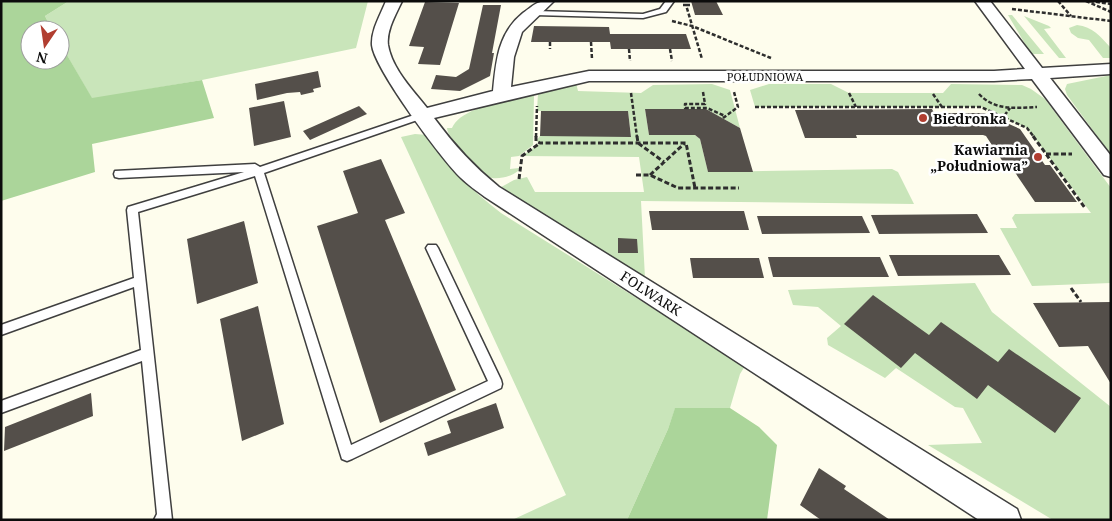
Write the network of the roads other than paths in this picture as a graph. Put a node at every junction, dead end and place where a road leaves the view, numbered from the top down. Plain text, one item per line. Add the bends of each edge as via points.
1 (394, 1) edge
2 (982, 1) edge
3 (670, 3) edge
4 (541, 7) edge
5 (1111, 69) edge
6 (1039, 75) junction
7 (502, 95) junction
8 (423, 115) junction
9 (272, 167) junction
10 (1111, 170) edge
11 (258, 171) junction
12 (119, 174) dead end
13 (432, 248) dead end
14 (139, 281) junction
15 (1, 330) edge
16 (147, 353) junction
17 (1, 407) edge
18 (161, 520) edge
19 (1006, 520) edge

1 - 8 street, FOLWARK via 382,30 380,45 390,70
2 - 6 street
3 - 4 lane via 652,14
4 - 7 street via 513,34 504,65
5 - 6 street, POŁUDNIOWA
6 - 7 street, POŁUDNIOWA via 589,76
6 - 10 street
7 - 8 street, POŁUDNIOWA
8 - 9 lane
8 - 19 street, FOLWARK via 447,150 492,192
9 - 11 lane
9 - 12 lane
11 - 13 lane via 346,454 496,384
11 - 14 lane via 132,210
14 - 15 lane
14 - 16 lane
16 - 17 lane
16 - 18 lane via 165,518

